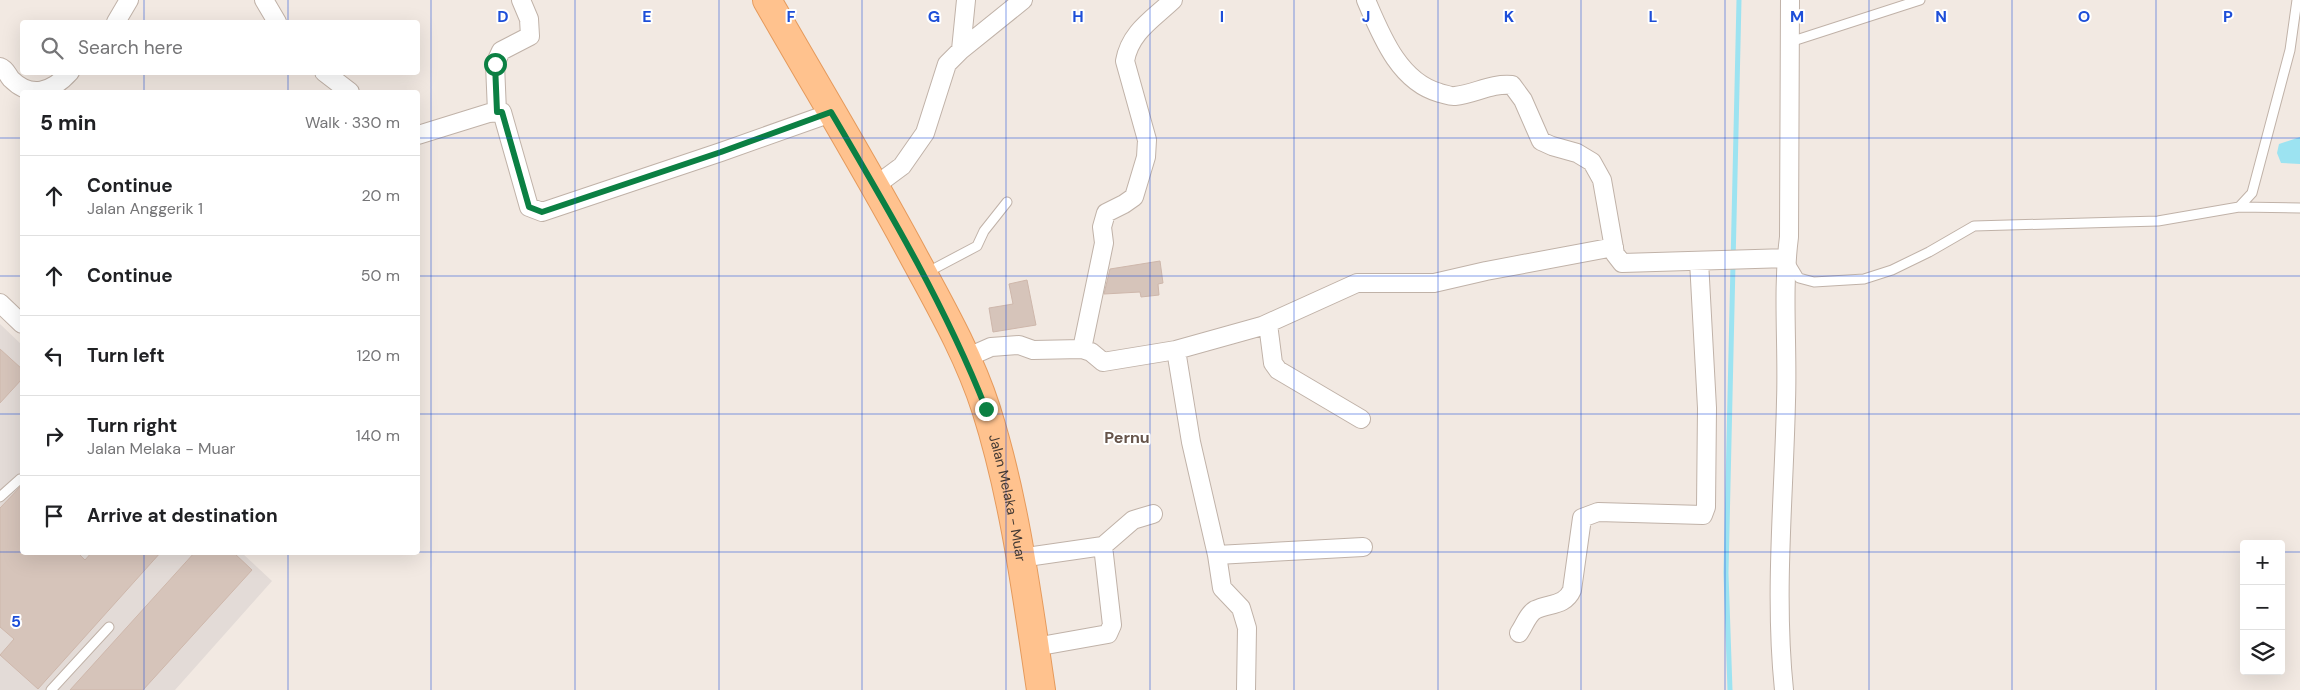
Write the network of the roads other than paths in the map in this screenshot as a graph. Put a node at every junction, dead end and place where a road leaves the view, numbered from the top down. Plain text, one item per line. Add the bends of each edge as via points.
1 (129, 0) edge
2 (264, 0) edge
3 (521, 0) edge
4 (767, 0) edge
5 (966, 0) edge
6 (1023, 0) edge
7 (1174, 0) edge
8 (1366, 0) edge
9 (1790, 0) edge
10 (1920, 0) edge
11 (2297, 0) edge
12 (117, 20) edge
13 (276, 20) edge
14 (1790, 42) junction
15 (961, 50) junction
16 (0, 67) edge
17 (67, 75) edge
18 (328, 75) edge
19 (26, 90) edge
20 (44, 90) edge
21 (347, 90) edge
22 (497, 112) junction
23 (831, 112) junction
24 (420, 134) edge
25 (875, 186) junction
26 (1007, 202) dead end
27 (2239, 207) junction
28 (2300, 208) edge
29 (1614, 247) junction
30 (1786, 258) junction
31 (1707, 260) junction
32 (931, 271) junction
33 (0, 303) edge
34 (20, 322) edge
35 (1268, 324) junction
36 (1082, 349) junction
37 (1176, 350) junction
38 (978, 353) junction
39 (1361, 419) dead end
40 (20, 479) dead end
41 (0, 497) edge
42 (1153, 514) dead end
43 (1104, 546) junction
44 (1364, 547) dead end
45 (1217, 555) junction
46 (1020, 558) junction
47 (109, 627) dead end
48 (1519, 633) dead end
49 (1035, 647) junction
50 (52, 690) edge
51 (1042, 690) edge
52 (1246, 690) edge
53 (1784, 690) edge

1 - 12 street
2 - 13 street
3 - 22 street via 530,19 530,36 501,51 495,64
4 - 23 main road, Jalan Melaka - Muar
5 - 15 street
6 - 15 street
7 - 36 street via 1133,37 1127,48 1125,61 1147,140 1146,157 1134,197 1106,213 1102,227 1104,243
8 - 29 street via 1382,38 1408,75 1430,90 1454,96 1499,84 1512,85 1523,100 1541,141 1577,152 1592,162 1602,180
9 - 14 street
10 - 14 lane
11 - 27 lane via 2290,50 2252,193
14 - 30 street via 1789,237
15 - 25 street via 947,64 924,133 902,166
16 - 19 street
17 - 20 street via 54,88
18 - 21 street
22 - 23 street via 502,112 529,207 542,212 712,156
22 - 24 street
23 - 25 main road, Jalan Melaka - Muar
25 - 32 main road, Jalan Melaka - Muar
26 - 32 lane via 984,231 977,246
27 - 28 lane
27 - 30 lane via 2158,221 1974,226 1892,270 1848,281 1814,282 1800,278
29 - 31 street via 1622,263
29 - 35 street via 1434,283 1357,283
30 - 31 street
30 - 53 street via 1787,371 1780,585 1780,657
31 - 48 street via 1704,515 1598,512 1582,518 1569,598 1530,614
32 - 38 main road, Jalan Melaka - Muar
33 - 34 street
35 - 37 street
35 - 39 street via 1273,363 1278,370
36 - 37 street via 1104,362
36 - 38 street via 1033,350 1019,345
37 - 45 street via 1191,442
38 - 46 main road, Jalan Melaka - Muar via 986,409
40 - 41 lane
42 - 43 street via 1133,520
43 - 46 street
43 - 49 street via 1112,625 1108,634
44 - 45 street
45 - 52 street via 1222,588 1241,608 1247,628
46 - 49 main road, Jalan Melaka - Muar
47 - 50 lane
49 - 51 main road, Jalan Melaka - Muar

